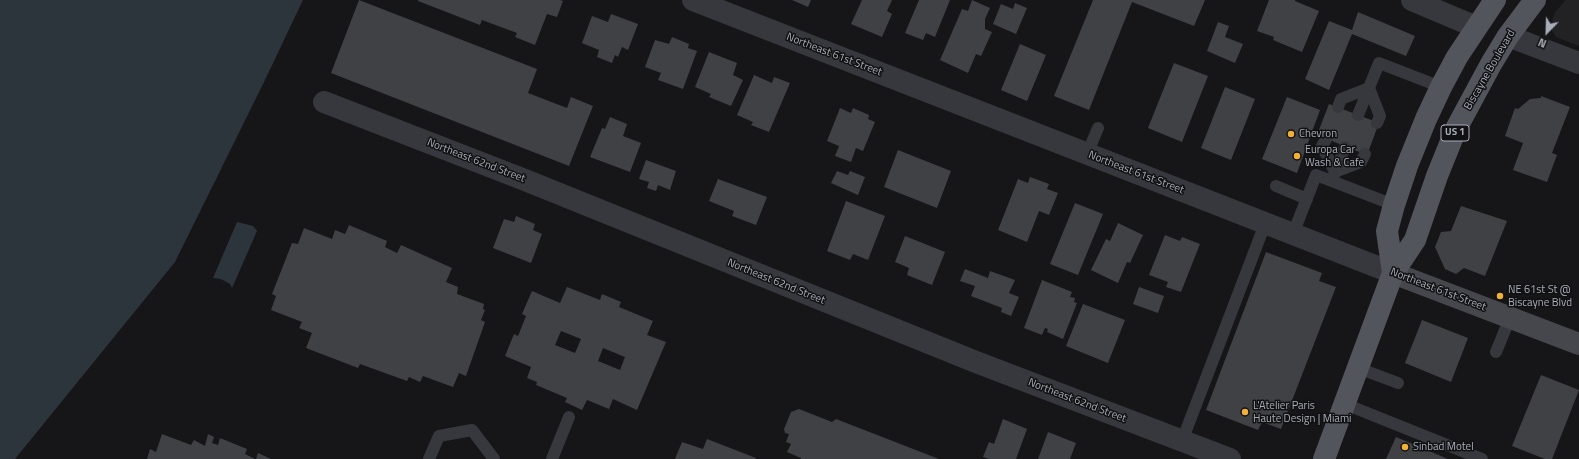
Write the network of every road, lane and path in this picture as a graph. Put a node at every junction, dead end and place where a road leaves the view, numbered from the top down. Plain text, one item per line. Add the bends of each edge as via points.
1 (693, 0) edge
2 (1412, 0) edge
3 (1494, 0) edge
4 (1535, 0) edge
5 (727, 6) edge
6 (1476, 28) junction
7 (1508, 36) junction
8 (1579, 63) edge
9 (1441, 87) junction
10 (1369, 88) junction
11 (324, 102) dead end
12 (1338, 107) dead end
13 (1358, 115) dead end
14 (1378, 123) dead end
15 (1098, 128) dead end
16 (1326, 139) dead end
17 (1345, 146) dead end
18 (1087, 154) junction
19 (1364, 154) dead end
20 (1333, 177) junction
21 (1276, 186) dead end
22 (1308, 199) junction
23 (1394, 205) junction
24 (1266, 224) junction
25 (1294, 234) junction
26 (1393, 273) junction
27 (1510, 318) junction
28 (1579, 344) edge
29 (1496, 352) dead end
30 (1358, 368) junction
31 (1398, 383) dead end
32 (1345, 404) junction
33 (569, 418) dead end
34 (1182, 441) junction
35 (1202, 454) edge
36 (429, 459) edge
37 (494, 459) edge
38 (552, 459) edge
39 (1230, 459) edge
40 (1324, 459) edge
41 (1482, 459) edge

1 - 5 street, Northeast 61st Street
2 - 6 street
3 - 6 main road, Biscayne Boulevard / US 1
4 - 7 main road, Biscayne Boulevard / US 1
5 - 18 street, Northeast 61st Street
6 - 9 main road, Biscayne Boulevard / US 1
7 - 8 street
7 - 26 main road, Biscayne Boulevard / US 1 via 1456,130 1437,176 1416,240
9 - 10 lane via 1379,63
9 - 23 main road, Biscayne Boulevard / US 1 via 1426,119
10 - 12 lane via 1342,99
10 - 13 lane
10 - 14 lane via 1380,116
11 - 34 street, Northeast 62nd Street via 525,180 976,362
15 - 18 lane
16 - 20 lane via 1322,146
17 - 20 lane
18 - 24 street, Northeast 61st Street
19 - 20 lane via 1361,162
20 - 22 lane via 1316,175
20 - 23 lane
21 - 22 lane
22 - 25 lane
23 - 26 main road, Biscayne Boulevard / US 1 via 1387,231
24 - 25 street, Northeast 61st Street
24 - 34 lane
25 - 26 street, Northeast 61st Street
26 - 27 main road, Northeast 61st Street
26 - 30 main road, Biscayne Boulevard / US 1
27 - 28 main road, Northeast 61st Street
27 - 29 lane
30 - 31 lane
30 - 32 main road, Biscayne Boulevard / US 1
32 - 40 main road, Biscayne Boulevard / US 1
32 - 41 lane
33 - 38 lane
34 - 35 street, Northeast 62nd Street
35 - 39 street, Northeast 62nd Street
36 - 37 lane via 439,436 472,430

